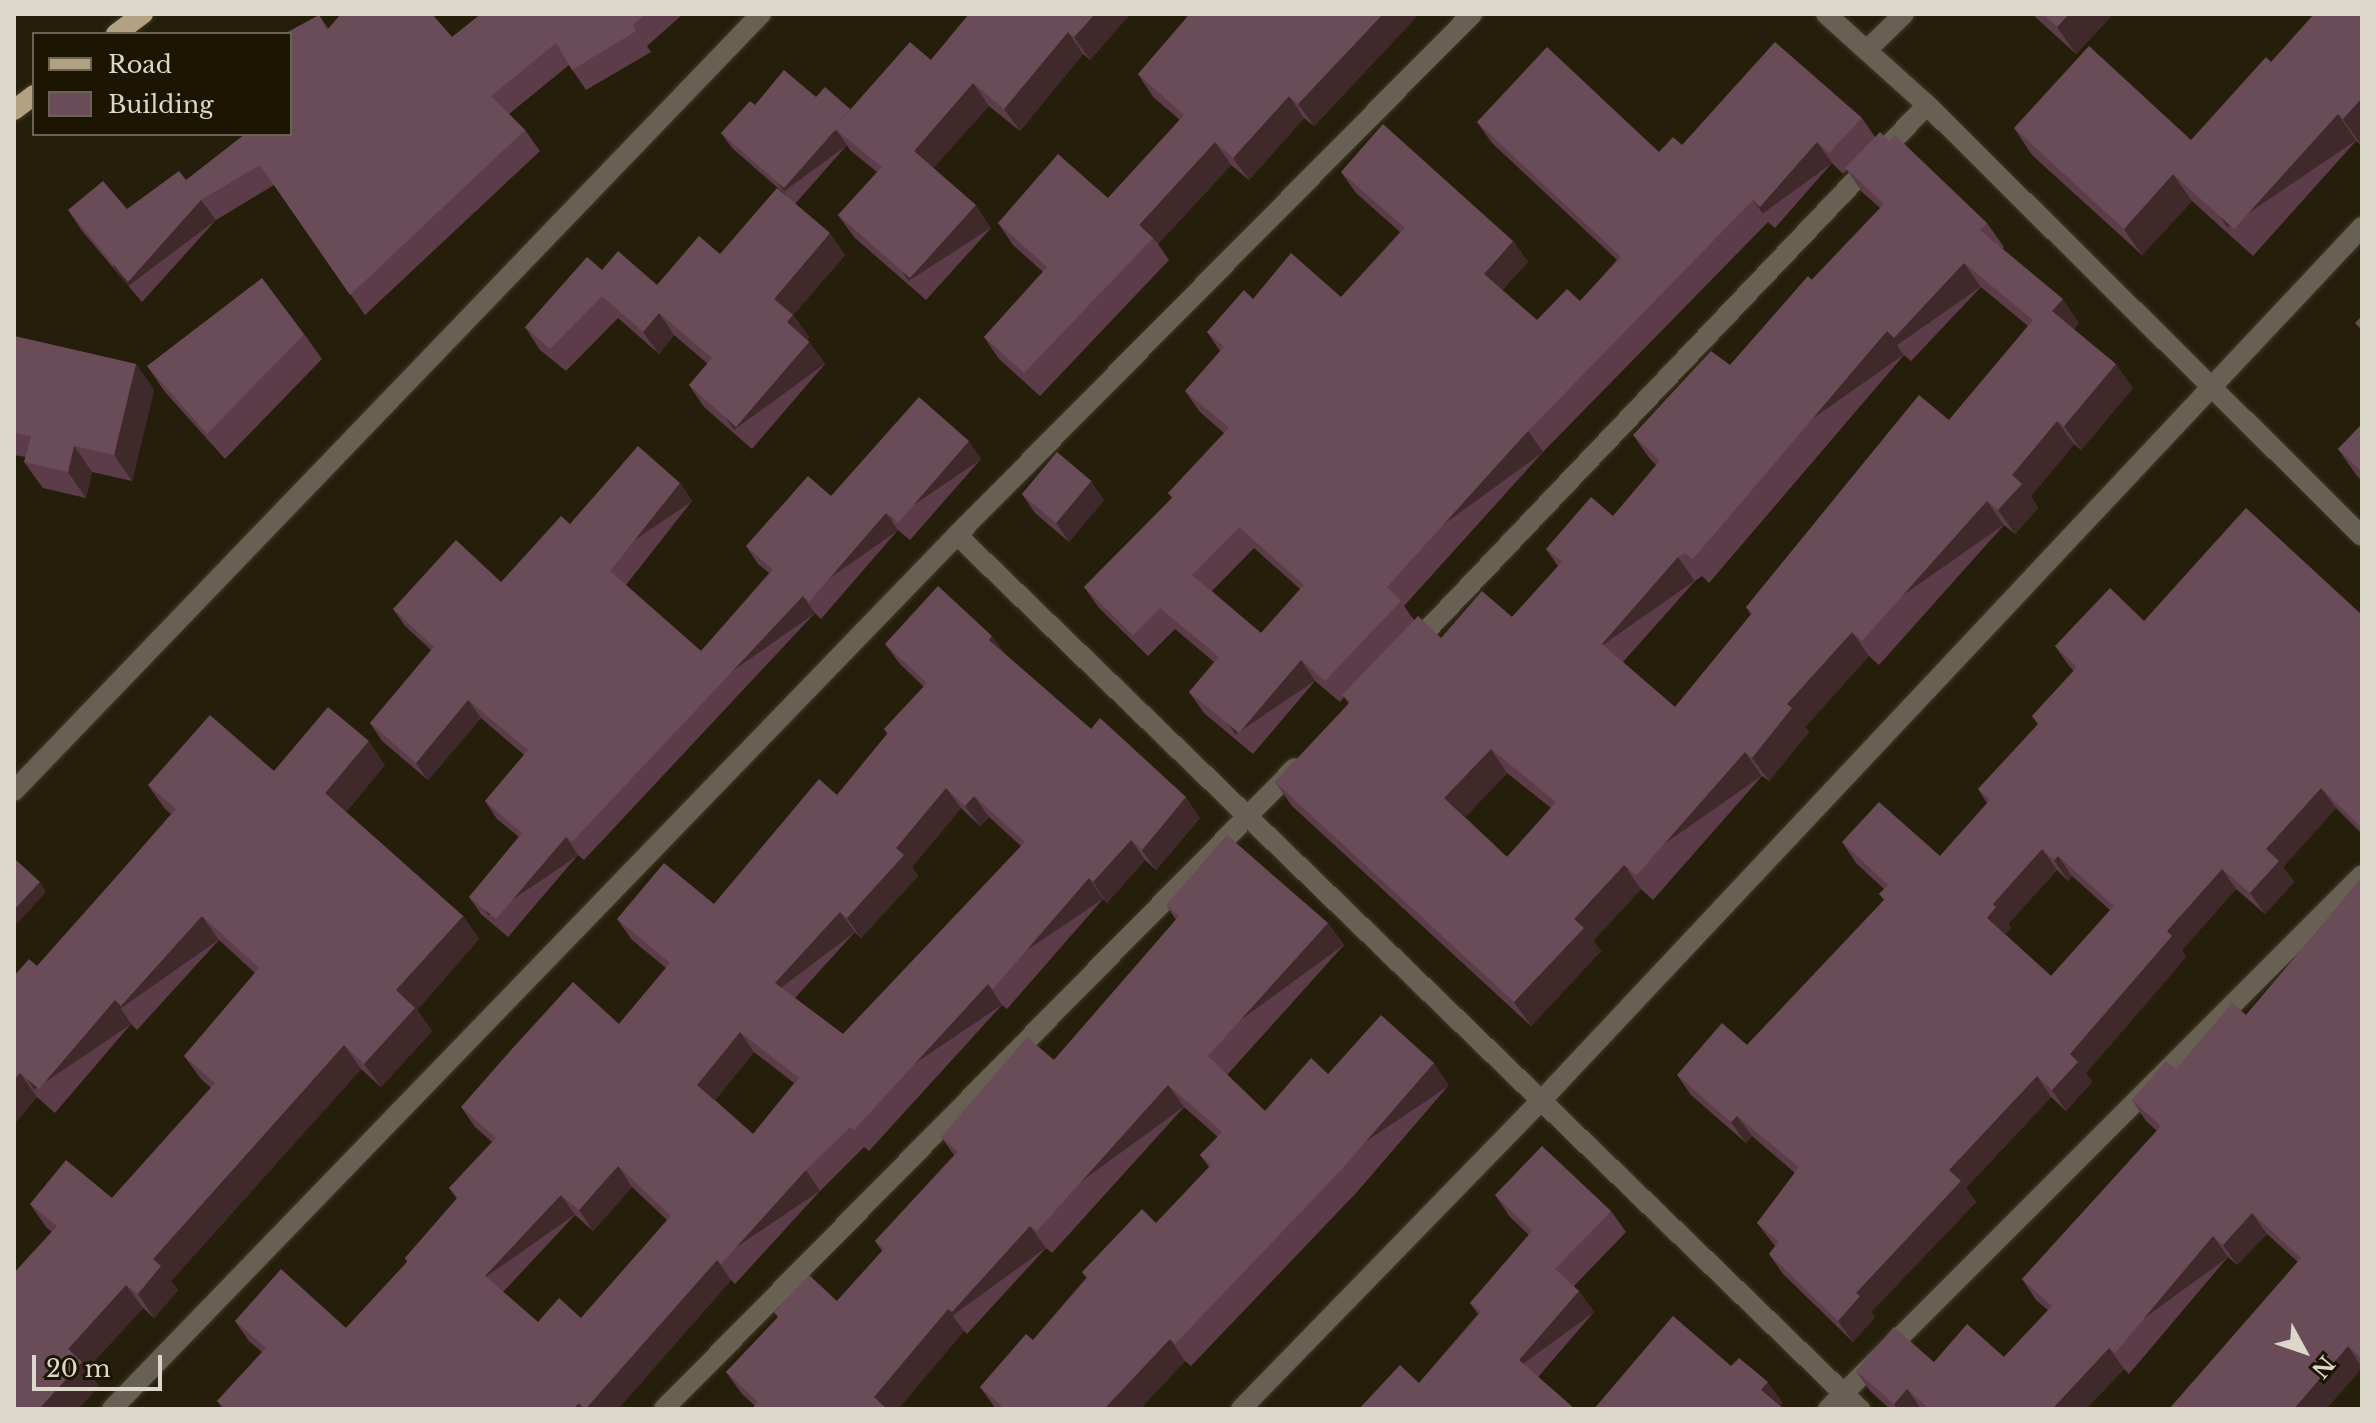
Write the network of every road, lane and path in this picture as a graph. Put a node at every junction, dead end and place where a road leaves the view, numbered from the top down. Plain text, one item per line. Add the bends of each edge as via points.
1 (143, 14) edge
2 (761, 14) edge
3 (1472, 14) edge
4 (1826, 14) edge
5 (1904, 14) edge
6 (119, 32) edge
7 (1868, 49) junction
8 (32, 96) edge
9 (1927, 105) junction
10 (14, 110) edge
11 (2362, 227) edge
12 (2213, 388) junction
13 (957, 535) junction
14 (2362, 536) edge
15 (1400, 658) edge
16 (1312, 750) edge
17 (14, 791) edge
18 (1246, 819) junction
19 (2362, 875) edge
20 (1539, 1103) junction
21 (1843, 1393) junction
22 (112, 1409) edge
23 (664, 1409) edge
24 (1241, 1409) edge
25 (1828, 1409) edge
26 (1860, 1409) edge

1 - 6 main road
2 - 17 street
3 - 13 street
4 - 7 street
5 - 7 street
7 - 9 street
8 - 10 main road
9 - 12 street
9 - 15 street
11 - 12 street
12 - 14 street
12 - 20 street
13 - 18 street
13 - 22 street
16 - 18 street
18 - 20 street
18 - 23 street
19 - 21 street
20 - 21 street
20 - 24 street
21 - 25 street
21 - 26 street

